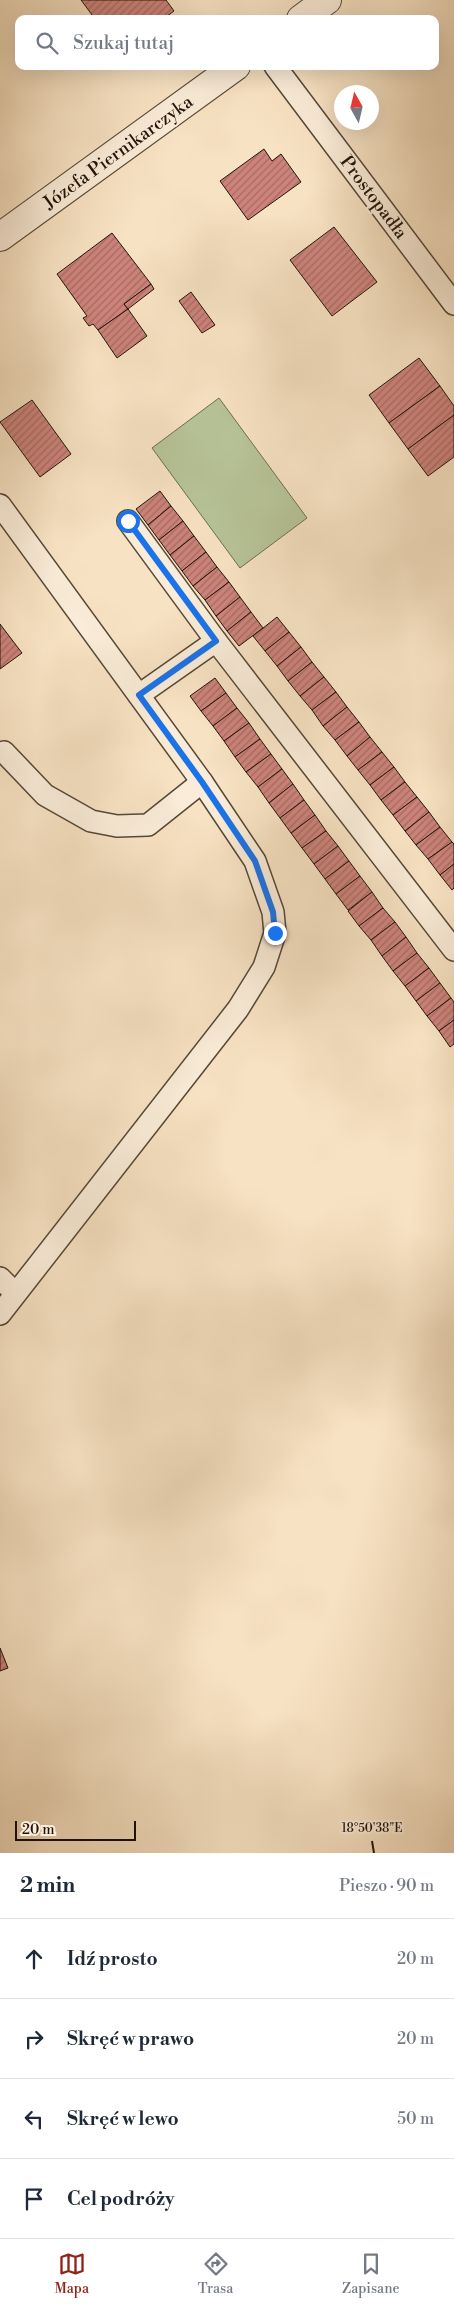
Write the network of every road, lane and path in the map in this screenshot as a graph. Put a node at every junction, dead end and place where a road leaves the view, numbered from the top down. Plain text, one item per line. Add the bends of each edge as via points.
1 (327, 0) edge
2 (306, 15) edge
3 (230, 70) edge
4 (278, 70) edge
5 (0, 237) edge
6 (454, 304) edge
7 (0, 505) edge
8 (128, 521) dead end
9 (216, 641) junction
10 (139, 695) junction
11 (4, 752) dead end
12 (202, 782) junction
13 (454, 950) edge
14 (0, 1278) edge
15 (15, 1293) junction
16 (0, 1314) edge

1 - 2 street
3 - 5 street, Józefa Piernikarczyka
4 - 6 lane, Prostopadła
7 - 10 lane
8 - 9 lane
9 - 10 lane
9 - 13 lane
10 - 12 lane
11 - 12 lane via 45,796 91,821 116,826 148,825
12 - 15 lane via 255,861 273,912 275,933 264,967 238,1009
14 - 15 lane
15 - 16 lane

